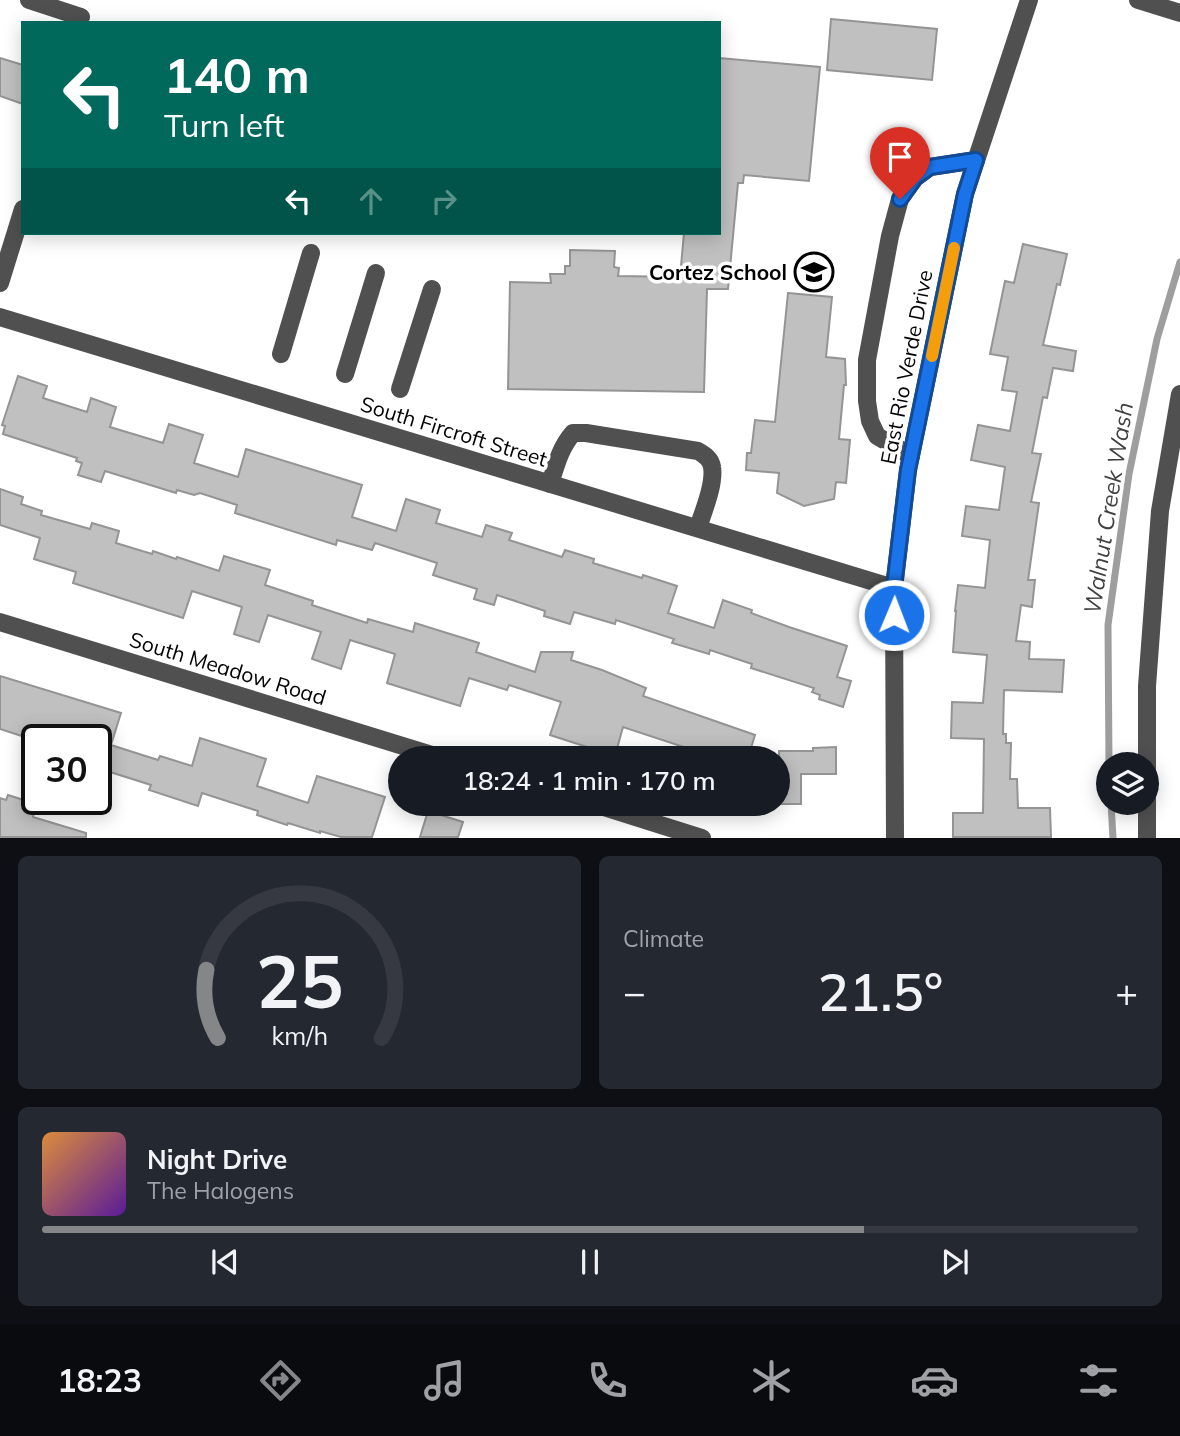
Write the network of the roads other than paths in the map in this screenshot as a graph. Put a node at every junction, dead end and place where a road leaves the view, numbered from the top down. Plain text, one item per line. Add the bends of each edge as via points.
1 (29, 0) edge
2 (1029, 0) edge
3 (1138, 0) edge
4 (83, 13) edge
5 (1180, 13) edge
6 (976, 160) junction
7 (21, 215) edge
8 (311, 253) dead end
9 (376, 273) dead end
10 (0, 283) edge
11 (432, 289) dead end
12 (0, 317) edge
13 (281, 354) dead end
14 (345, 374) dead end
15 (400, 389) dead end
16 (1180, 394) edge
17 (911, 456) junction
18 (550, 484) junction
19 (698, 528) junction
20 (894, 587) junction
21 (0, 622) edge
22 (403, 746) edge
23 (632, 816) edge
24 (702, 838) edge
25 (895, 838) edge
26 (1147, 838) edge

1 - 4 street
2 - 6 street, East Rio Verde Drive
3 - 5 street
6 - 17 street, East Rio Verde Drive
6 - 17 street via 930,167 915,178 900,199 890,236 867,360 867,401 877,436
7 - 10 street
8 - 13 street
9 - 14 street
11 - 15 street
12 - 18 street, South Fircroft Street
16 - 26 street via 1158,525 1147,686
17 - 20 street, East Rio Verde Drive
18 - 19 street, South Fircroft Street
18 - 19 street via 558,455 573,433 698,451 712,466
19 - 20 street, South Fircroft Street
20 - 25 street, East Rio Verde Drive
21 - 22 street, South Meadow Road
23 - 24 street

